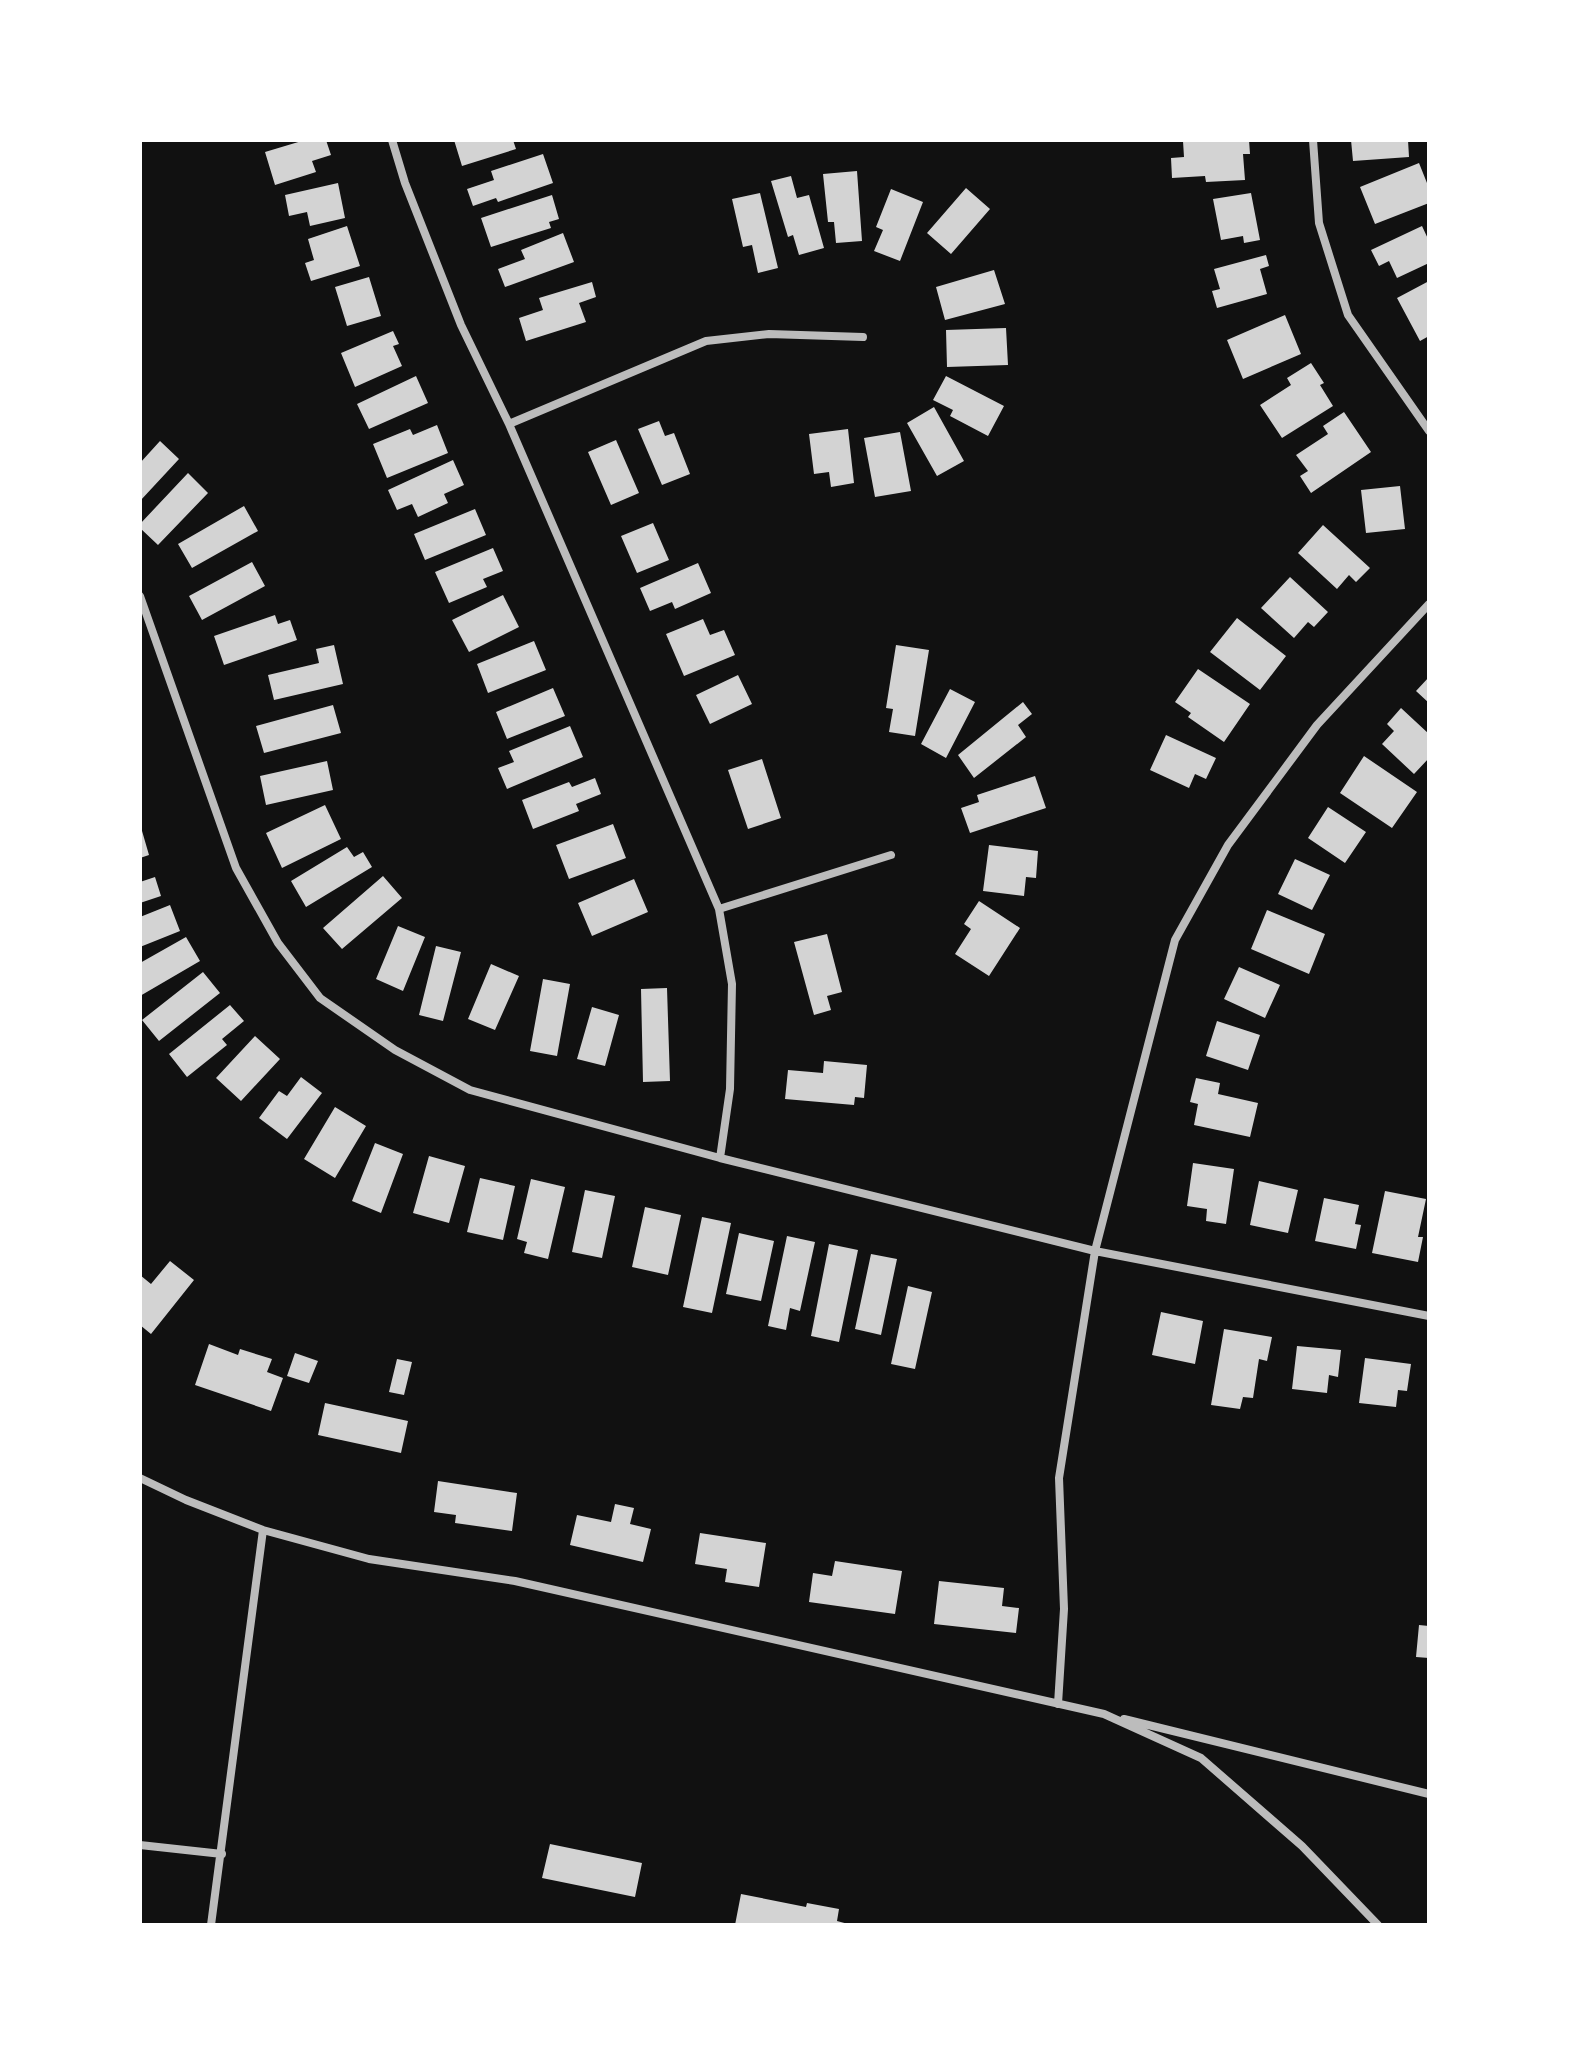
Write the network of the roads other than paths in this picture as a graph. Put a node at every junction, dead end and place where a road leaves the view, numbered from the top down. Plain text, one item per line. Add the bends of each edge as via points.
1 (392, 140) edge
2 (1313, 140) edge
3 (863, 337) dead end
4 (509, 424) junction
5 (1429, 431) edge
6 (140, 596) edge
7 (1429, 604) edge
8 (891, 855) dead end
9 (719, 909) junction
10 (720, 1158) junction
11 (1095, 1251) junction
12 (1429, 1316) edge
13 (140, 1478) edge
14 (263, 1530) junction
15 (1058, 1704) junction
16 (1104, 1714) junction
17 (1429, 1794) edge
18 (140, 1845) edge
19 (222, 1854) junction
20 (211, 1925) edge
21 (1378, 1925) edge

1 - 4 street via 461,325
2 - 5 street via 1319,223 1348,315
3 - 4 street via 769,334 706,341
4 - 9 street
6 - 10 street via 236,868 278,943 320,998 395,1050 470,1090
7 - 11 street via 1317,725 1228,845 1175,940
8 - 9 street
9 - 10 street via 732,984 730,1089
10 - 11 street
11 - 12 street
11 - 15 street via 1059,1478 1064,1609
13 - 14 street
14 - 15 street via 369,1559 515,1581
14 - 19 street
15 - 16 street
16 - 17 street
16 - 21 street via 1201,1758 1302,1846
18 - 19 street
19 - 20 street

